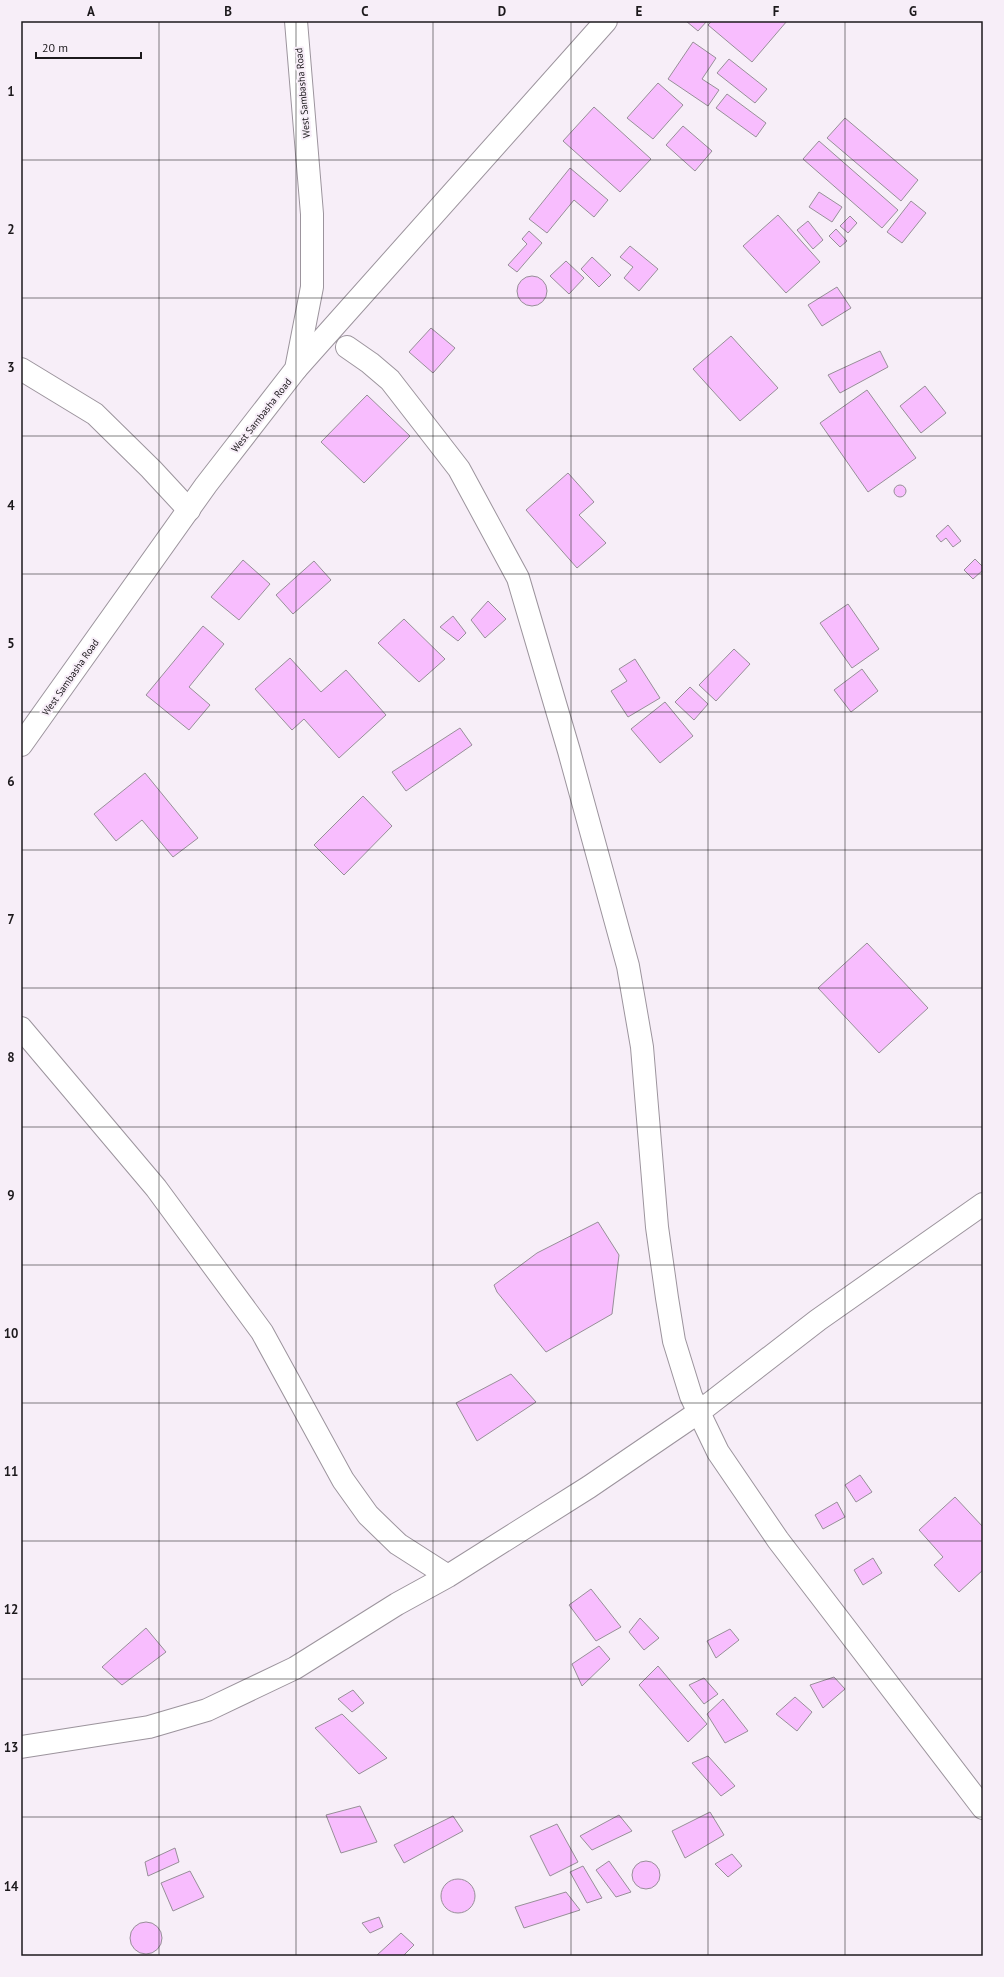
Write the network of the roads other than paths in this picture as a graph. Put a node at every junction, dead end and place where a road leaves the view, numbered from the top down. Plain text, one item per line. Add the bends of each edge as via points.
1 (296, 21) edge
2 (606, 21) edge
3 (348, 347) dead end
4 (21, 369) edge
5 (296, 369) junction
6 (189, 510) junction
7 (21, 745) edge
8 (21, 1028) edge
9 (983, 1204) edge
10 (699, 1412) junction
11 (448, 1576) junction
12 (21, 1747) edge
13 (983, 1808) edge

1 - 5 street, West Sambasha Road via 312,214 312,287
2 - 5 street
3 - 10 street via 390,380 459,469 518,578 628,966 642,1047 657,1227 667,1298 674,1341 691,1396
4 - 6 street via 95,414 151,468
5 - 6 street, West Sambasha Road
6 - 7 street, West Sambasha Road
8 - 11 street via 156,1188 262,1332 343,1480 368,1515 398,1544
9 - 10 street via 818,1320
10 - 11 street via 589,1487
10 - 13 street via 718,1452 778,1540
11 - 12 street via 295,1668 207,1710 149,1727

